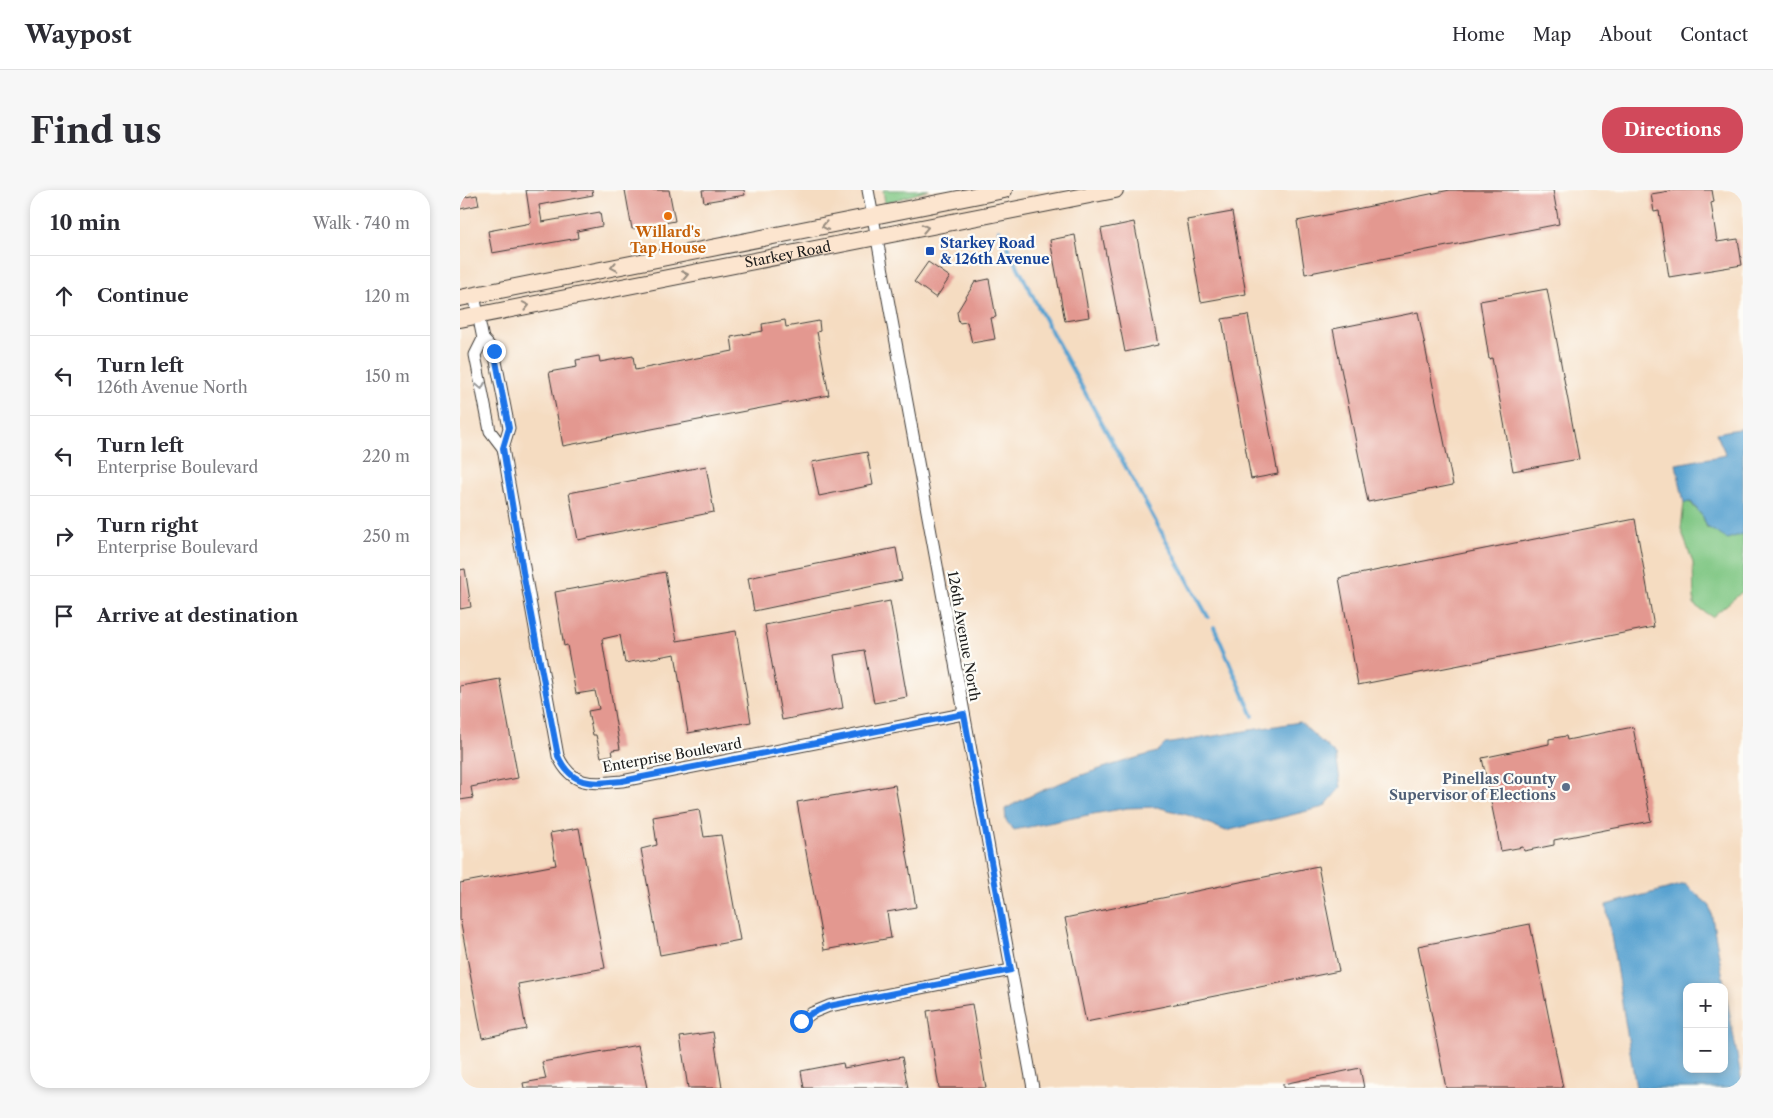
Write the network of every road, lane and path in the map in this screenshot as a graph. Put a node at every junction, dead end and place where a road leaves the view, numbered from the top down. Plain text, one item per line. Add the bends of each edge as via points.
1 (868, 190) edge
2 (1004, 190) edge
3 (1115, 190) edge
4 (873, 217) junction
5 (877, 237) junction
6 (467, 296) edge
7 (478, 316) junction
8 (460, 319) edge
9 (483, 339) junction
10 (503, 448) junction
11 (964, 714) junction
12 (1011, 970) junction
13 (801, 1021) dead end
14 (1032, 1088) edge

1 - 4 street, 126th Avenue North
2 - 4 main road, Starkey Road
5 -> 3 main road, Starkey Road
4 - 5 street, 126th Avenue North
4 -> 6 main road, Starkey Road
7 -> 5 main road, Starkey Road
5 - 11 street, 126th Avenue North
6 - 7 street, Enterprise Boulevard
7 - 8 main road, Starkey Road
7 - 9 street, Enterprise Boulevard
9 - 10 street, Enterprise Boulevard via 494,351 509,428
9 -> 10 street, Enterprise Boulevard via 475,355 490,431
10 - 11 street, Enterprise Boulevard via 558,756 565,770 576,779 595,784 622,781
11 - 12 street, 126th Avenue North
12 - 13 street via 829,1006
12 - 14 street, 126th Avenue North

